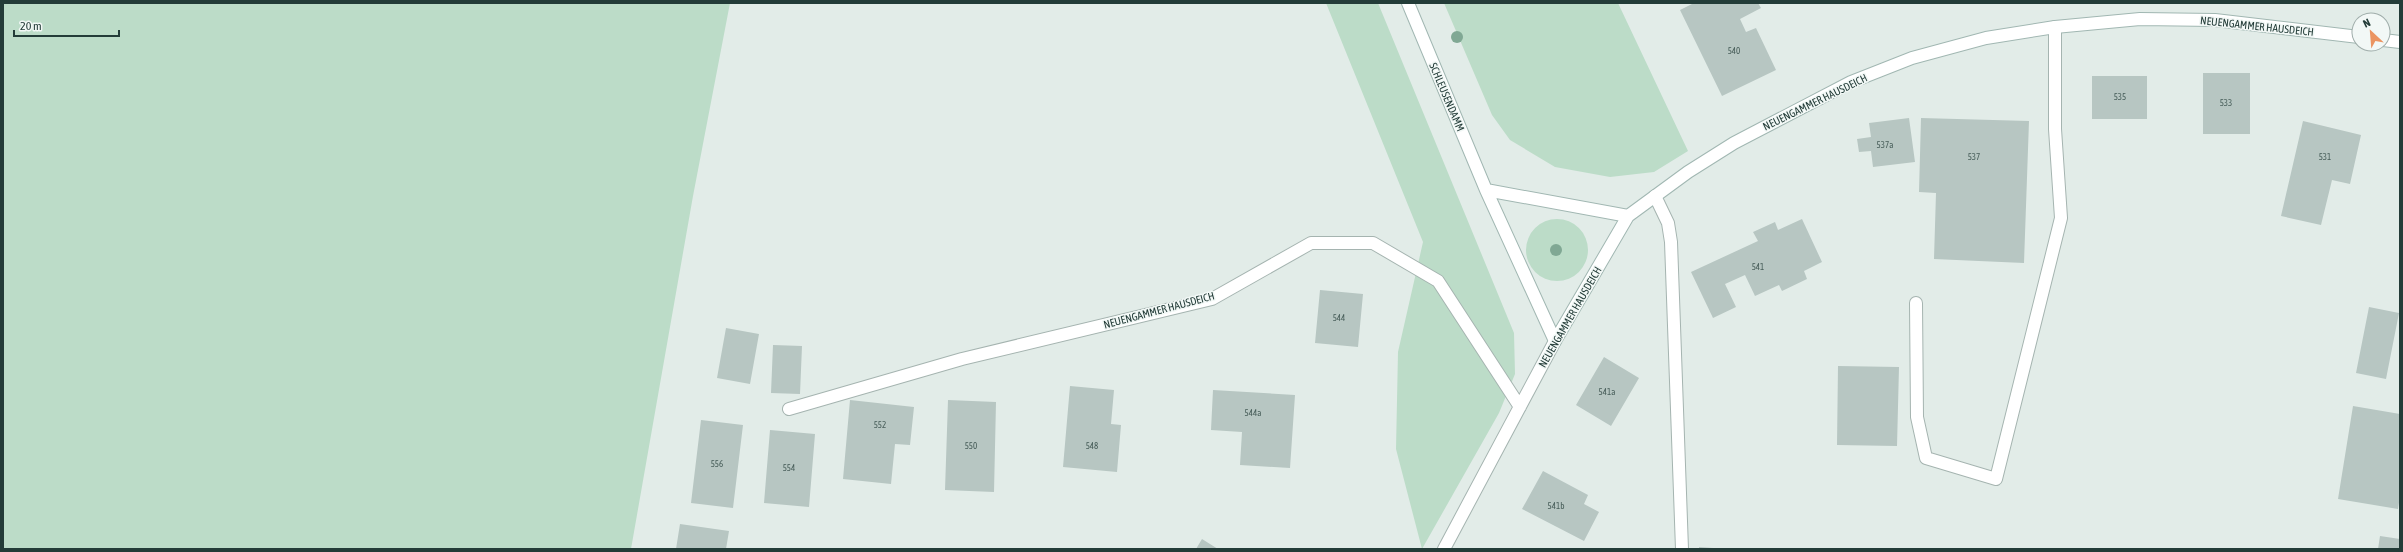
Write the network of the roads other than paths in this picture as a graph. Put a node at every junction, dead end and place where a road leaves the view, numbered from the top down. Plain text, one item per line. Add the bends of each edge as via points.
1 (1408, 3) edge
2 (2055, 27) junction
3 (2351, 36) edge
4 (1486, 190) junction
5 (1655, 196) junction
6 (1628, 216) junction
7 (1916, 304) dead end
8 (1555, 341) junction
9 (1520, 407) junction
10 (789, 408) dead end
11 (1444, 549) edge
12 (1682, 549) edge

1 - 4 street, SCHLEUSENDAMM
2 - 3 street, NEUENGAMMER HAUSDEICH via 2140,19 2215,20
2 - 5 street, NEUENGAMMER HAUSDEICH via 1986,38 1912,58 1851,82 1734,143
2 - 7 street via 2055,129 2061,218 1996,480 1926,458 1917,417
4 - 6 street
4 - 8 street, SCHLEUSENDAMM
5 - 6 street, NEUENGAMMER HAUSDEICH
5 - 12 street via 1668,224 1671,242
6 - 8 street, NEUENGAMMER HAUSDEICH
8 - 9 street, NEUENGAMMER HAUSDEICH
9 - 10 street, NEUENGAMMER HAUSDEICH via 1438,281 1373,243 1311,243 1212,299 962,359
9 - 11 street, NEUENGAMMER HAUSDEICH

